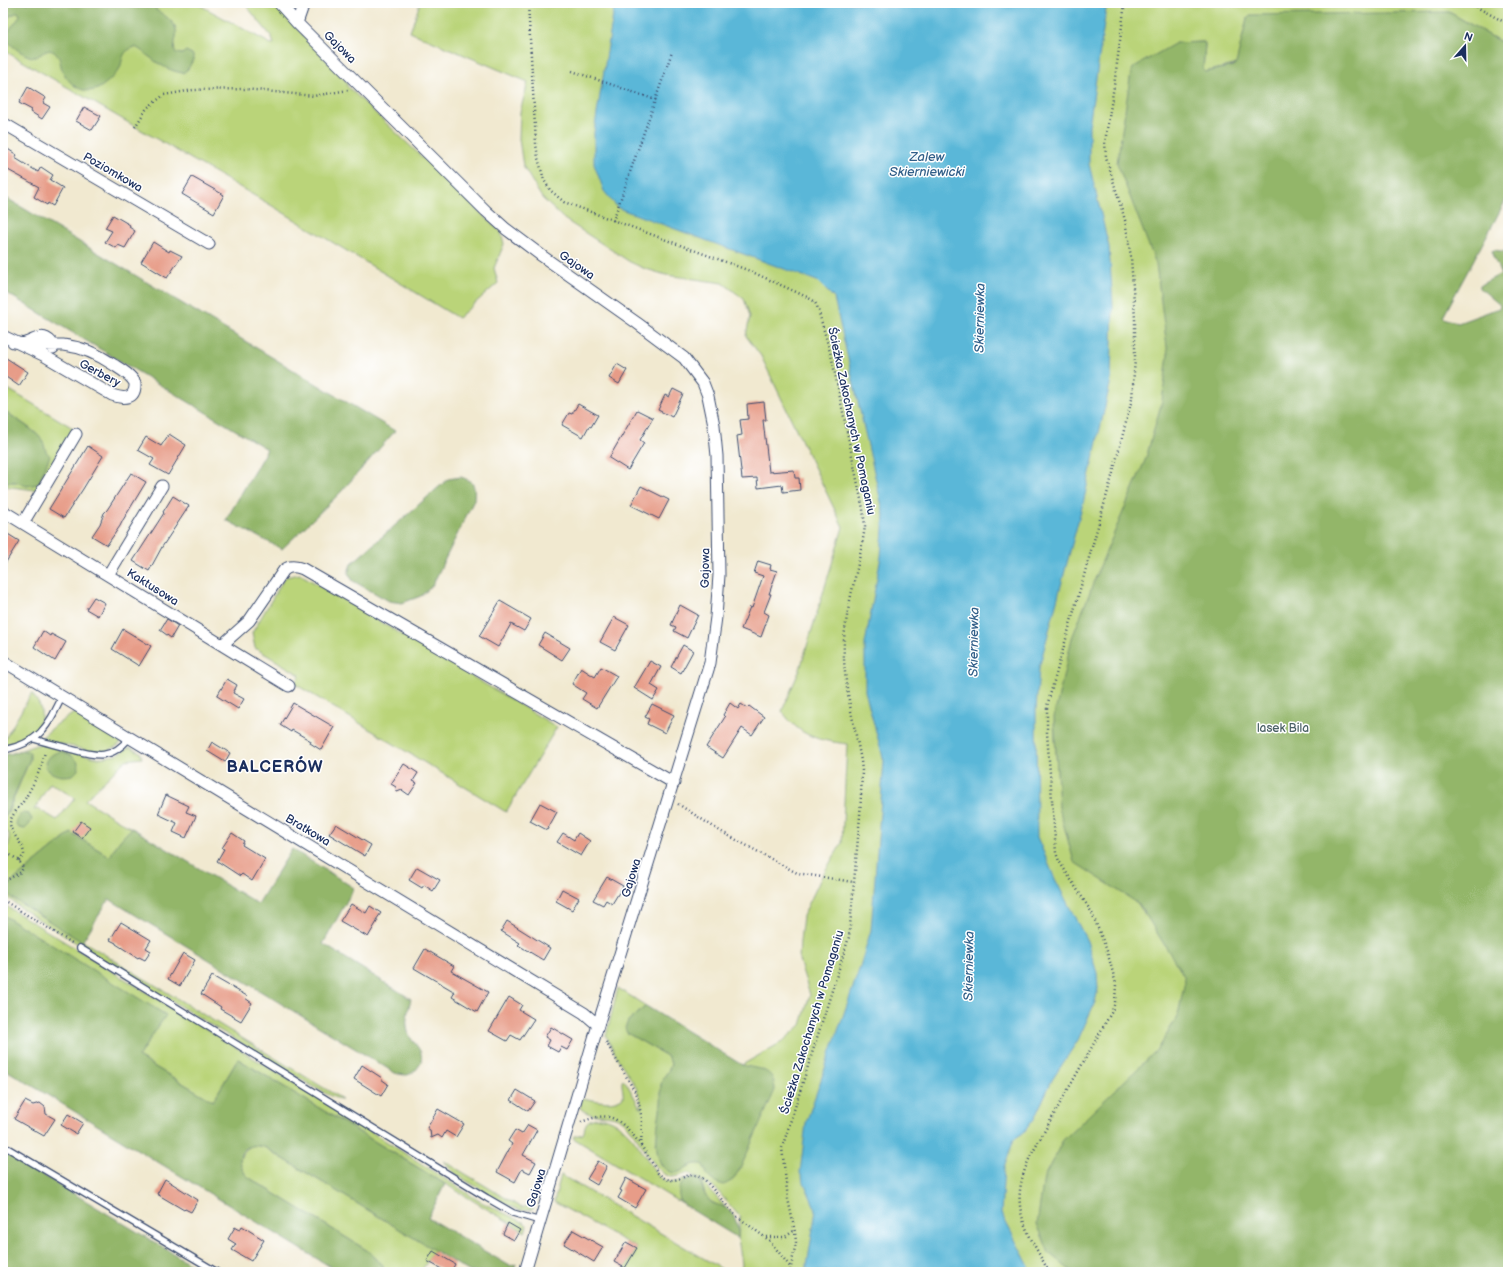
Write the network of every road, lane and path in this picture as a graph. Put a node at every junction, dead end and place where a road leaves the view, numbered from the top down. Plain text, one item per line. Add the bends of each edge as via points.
1 (279, 3) edge
2 (304, 3) edge
3 (528, 3) edge
4 (1125, 3) edge
5 (1469, 3) edge
6 (297, 23) junction
7 (1508, 24) edge
8 (672, 52) dead end
9 (572, 71) dead end
10 (361, 87) junction
11 (656, 100) junction
12 (3, 123) edge
13 (135, 127) dead end
14 (613, 221) junction
15 (209, 244) dead end
16 (3, 336) edge
17 (17, 343) junction
18 (53, 345) junction
19 (42, 355) junction
20 (76, 434) dead end
21 (162, 486) dead end
22 (3, 511) edge
23 (23, 523) junction
24 (108, 575) junction
25 (222, 645) junction
26 (3, 661) edge
27 (289, 686) dead end
28 (62, 697) junction
29 (130, 737) junction
30 (34, 739) junction
31 (46, 743) junction
32 (3, 750) edge
33 (674, 783) junction
34 (669, 798) junction
35 (3, 852) edge
36 (19, 861) junction
37 (3, 882) edge
38 (853, 882) junction
39 (3, 900) edge
40 (80, 948) joint
41 (598, 1025) junction
42 (569, 1124) junction
43 (641, 1147) junction
44 (9, 1148) dead end
45 (540, 1221) junction
46 (795, 1230) junction
47 (765, 1237) junction
48 (791, 1270) edge
49 (217, 1272) edge
50 (525, 1272) edge
51 (1049, 1272) edge

1 - 6 street, Gajowa
2 - 6 street
3 - 14 path, Ścieżka Zakochanych w Pomaganiu via 536,144 544,180 550,190 564,202
4 - 51 path via 1105,151 1126,225 1131,257 1135,319 1132,399 1049,698 1047,716 1056,852 1100,930 1113,969 1116,991 1111,1013 1030,1157 1022,1178 1019,1203 1022,1218
5 - 7 path
6 - 10 street, Gajowa
8 - 11 path
9 - 11 path
10 - 13 path via 314,96 245,89 194,90 164,95 147,108
10 - 33 street, Gajowa via 506,229 661,340 684,358 703,383 714,425 717,456 719,574 716,617 710,663
11 - 14 path
12 - 15 street, Poziomkowa
14 - 38 path, Ścieżka Zakochanych w Pomaganiu via 762,276 807,297 814,302 820,314 865,519 844,640 844,670 862,771
16 - 17 street, Gerbery
17 - 18 street, Gerbery
17 - 19 street, Gerbery
18 - 19 street via 50,355
18 - 19 street, Gerbery via 82,349 104,358 133,380 133,394 124,398 112,395
20 - 23 street
21 - 24 street
22 - 23 street, Kaktusowa
23 - 24 street, Kaktusowa
24 - 25 street, Kaktusowa
25 - 27 street, Kaktusowa
25 - 33 street via 249,621 284,570 295,566 303,568
26 - 28 street, Bratkowa
28 - 29 street, Bratkowa
28 - 30 lane via 48,723
29 - 31 lane via 120,748 105,755 89,754
29 - 41 street, Bratkowa via 584,1013
30 - 31 lane
30 - 32 lane
31 - 36 path via 42,766 10,823 24,850 24,855
33 - 34 street, Gajowa
34 - 38 path via 720,831 797,873
34 - 41 street, Gajowa
35 - 36 path
36 - 37 path via 23,866 22,871
38 - 46 path, Ścieżka Zakochanych w Pomaganiu via 849,937 782,1148 788,1199
39 - 40 path
40 - 45 lane via 487,1198 513,1213
41 - 42 street, Gajowa
41 - 43 path via 607,1045 637,1094 642,1119
42 - 43 path via 609,1117 622,1124
42 - 45 street, Gajowa
43 - 47 path via 663,1177 676,1180 689,1175 699,1176 738,1218
44 - 49 lane
45 - 50 street, Gajowa
46 - 47 path via 779,1238
46 - 48 path, Ścieżka Zakochanych w Pomaganiu via 796,1242
47 - 48 path via 775,1246

